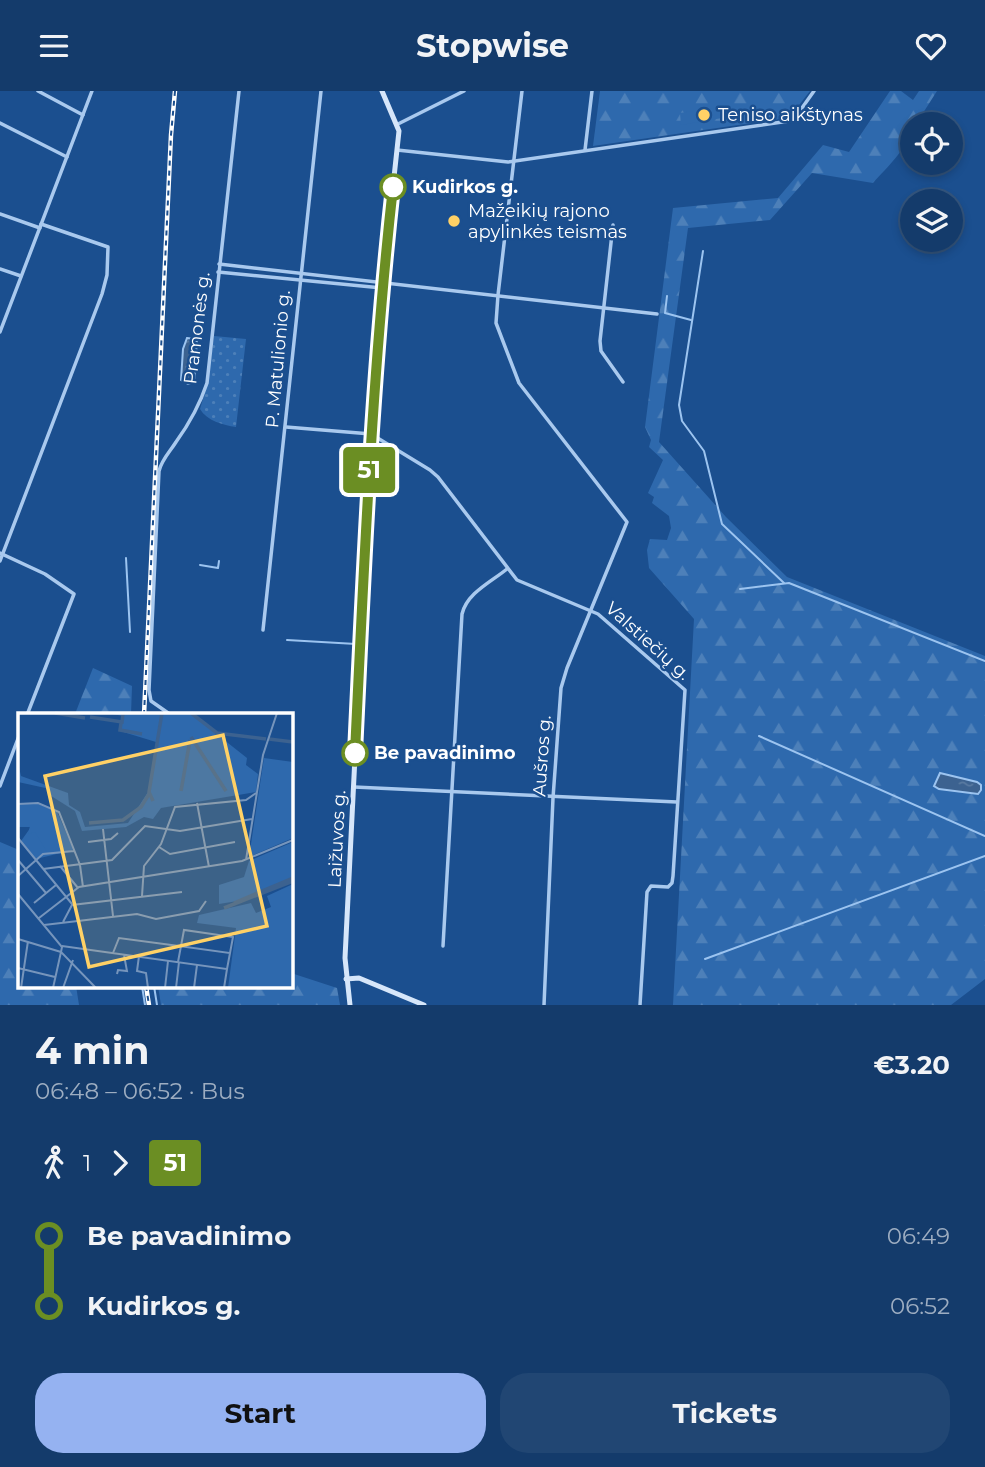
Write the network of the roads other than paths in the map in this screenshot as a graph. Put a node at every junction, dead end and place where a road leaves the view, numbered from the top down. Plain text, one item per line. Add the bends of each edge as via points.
1 (38, 91) edge
2 (92, 91) edge
3 (239, 91) edge
4 (321, 91) edge
5 (382, 91) edge
6 (464, 91) edge
7 (522, 91) edge
8 (592, 91) edge
9 (814, 91) edge
10 (83, 115) junction
11 (0, 123) edge
12 (398, 124) junction
13 (397, 150) junction
14 (585, 150) junction
15 (67, 157) junction
16 (515, 160) junction
17 (0, 214) edge
18 (613, 225) dead end
19 (40, 226) junction
20 (219, 264) junction
21 (0, 269) edge
22 (219, 272) junction
23 (300, 273) junction
24 (22, 276) junction
25 (299, 280) junction
26 (382, 285) junction
27 (498, 295) junction
28 (603, 309) junction
29 (657, 314) dead end
30 (0, 332) edge
31 (623, 382) dead end
32 (286, 427) junction
33 (371, 434) junction
34 (1, 553) edge
35 (0, 561) edge
36 (507, 569) junction
37 (590, 610) junction
38 (263, 630) dead end
39 (28, 713) edge
40 (168, 713) edge
41 (18, 739) edge
42 (0, 786) edge
43 (353, 787) junction
44 (453, 792) junction
45 (553, 797) junction
46 (677, 802) junction
47 (443, 946) dead end
48 (346, 979) junction
49 (350, 1005) edge
50 (424, 1005) edge
51 (544, 1005) edge
52 (640, 1005) edge

1 - 10 street
2 - 10 street
3 - 20 street, Pramonės g.
4 - 23 street, P. Matulionio g.
5 - 12 main road, Laižuvos g.
6 - 12 street
7 - 16 street
8 - 14 street
9 - 14 street via 789,121
10 - 15 street
11 - 15 street
12 - 13 main road, Laižuvos g.
13 - 16 street
13 - 26 main road, Laižuvos g.
14 - 16 street
15 - 19 street
16 - 27 street
17 - 19 street
18 - 28 street
19 - 24 street
19 - 34 street via 108,247 108,268 102,294
20 - 22 street, Pramonės g.
20 - 23 street
21 - 24 street
22 - 25 street
22 - 40 street, Pramonės g. via 207,383 197,409 159,471 149,690 151,701
23 - 25 street, P. Matulionio g.
23 - 26 street
24 - 30 street
25 - 26 street
25 - 32 street, P. Matulionio g.
26 - 27 street
26 - 33 main road, Laižuvos g.
27 - 28 street
27 - 37 street, Aušros g. via 496,323 519,383 627,522
28 - 29 street
28 - 31 street via 601,351
32 - 33 street
32 - 38 street, P. Matulionio g.
33 - 36 street, Valstiečių g. via 438,477
33 - 43 main road, Laižuvos g.
34 - 35 street
34 - 39 street via 74,594
36 - 37 street, Valstiečių g. via 517,580
36 - 44 street via 464,605
37 - 45 street, Aušros g. via 561,688
37 - 46 street, Valstiečių g. via 685,690
41 - 42 street
43 - 44 street
43 - 48 main road, Laižuvos g.
44 - 45 street
44 - 47 street
45 - 46 street
45 - 51 street, Aušros g.
46 - 52 street, Valstiečių g. via 672,883 651,886 647,892
48 - 49 main road, Laižuvos g.
48 - 50 main road via 359,978

